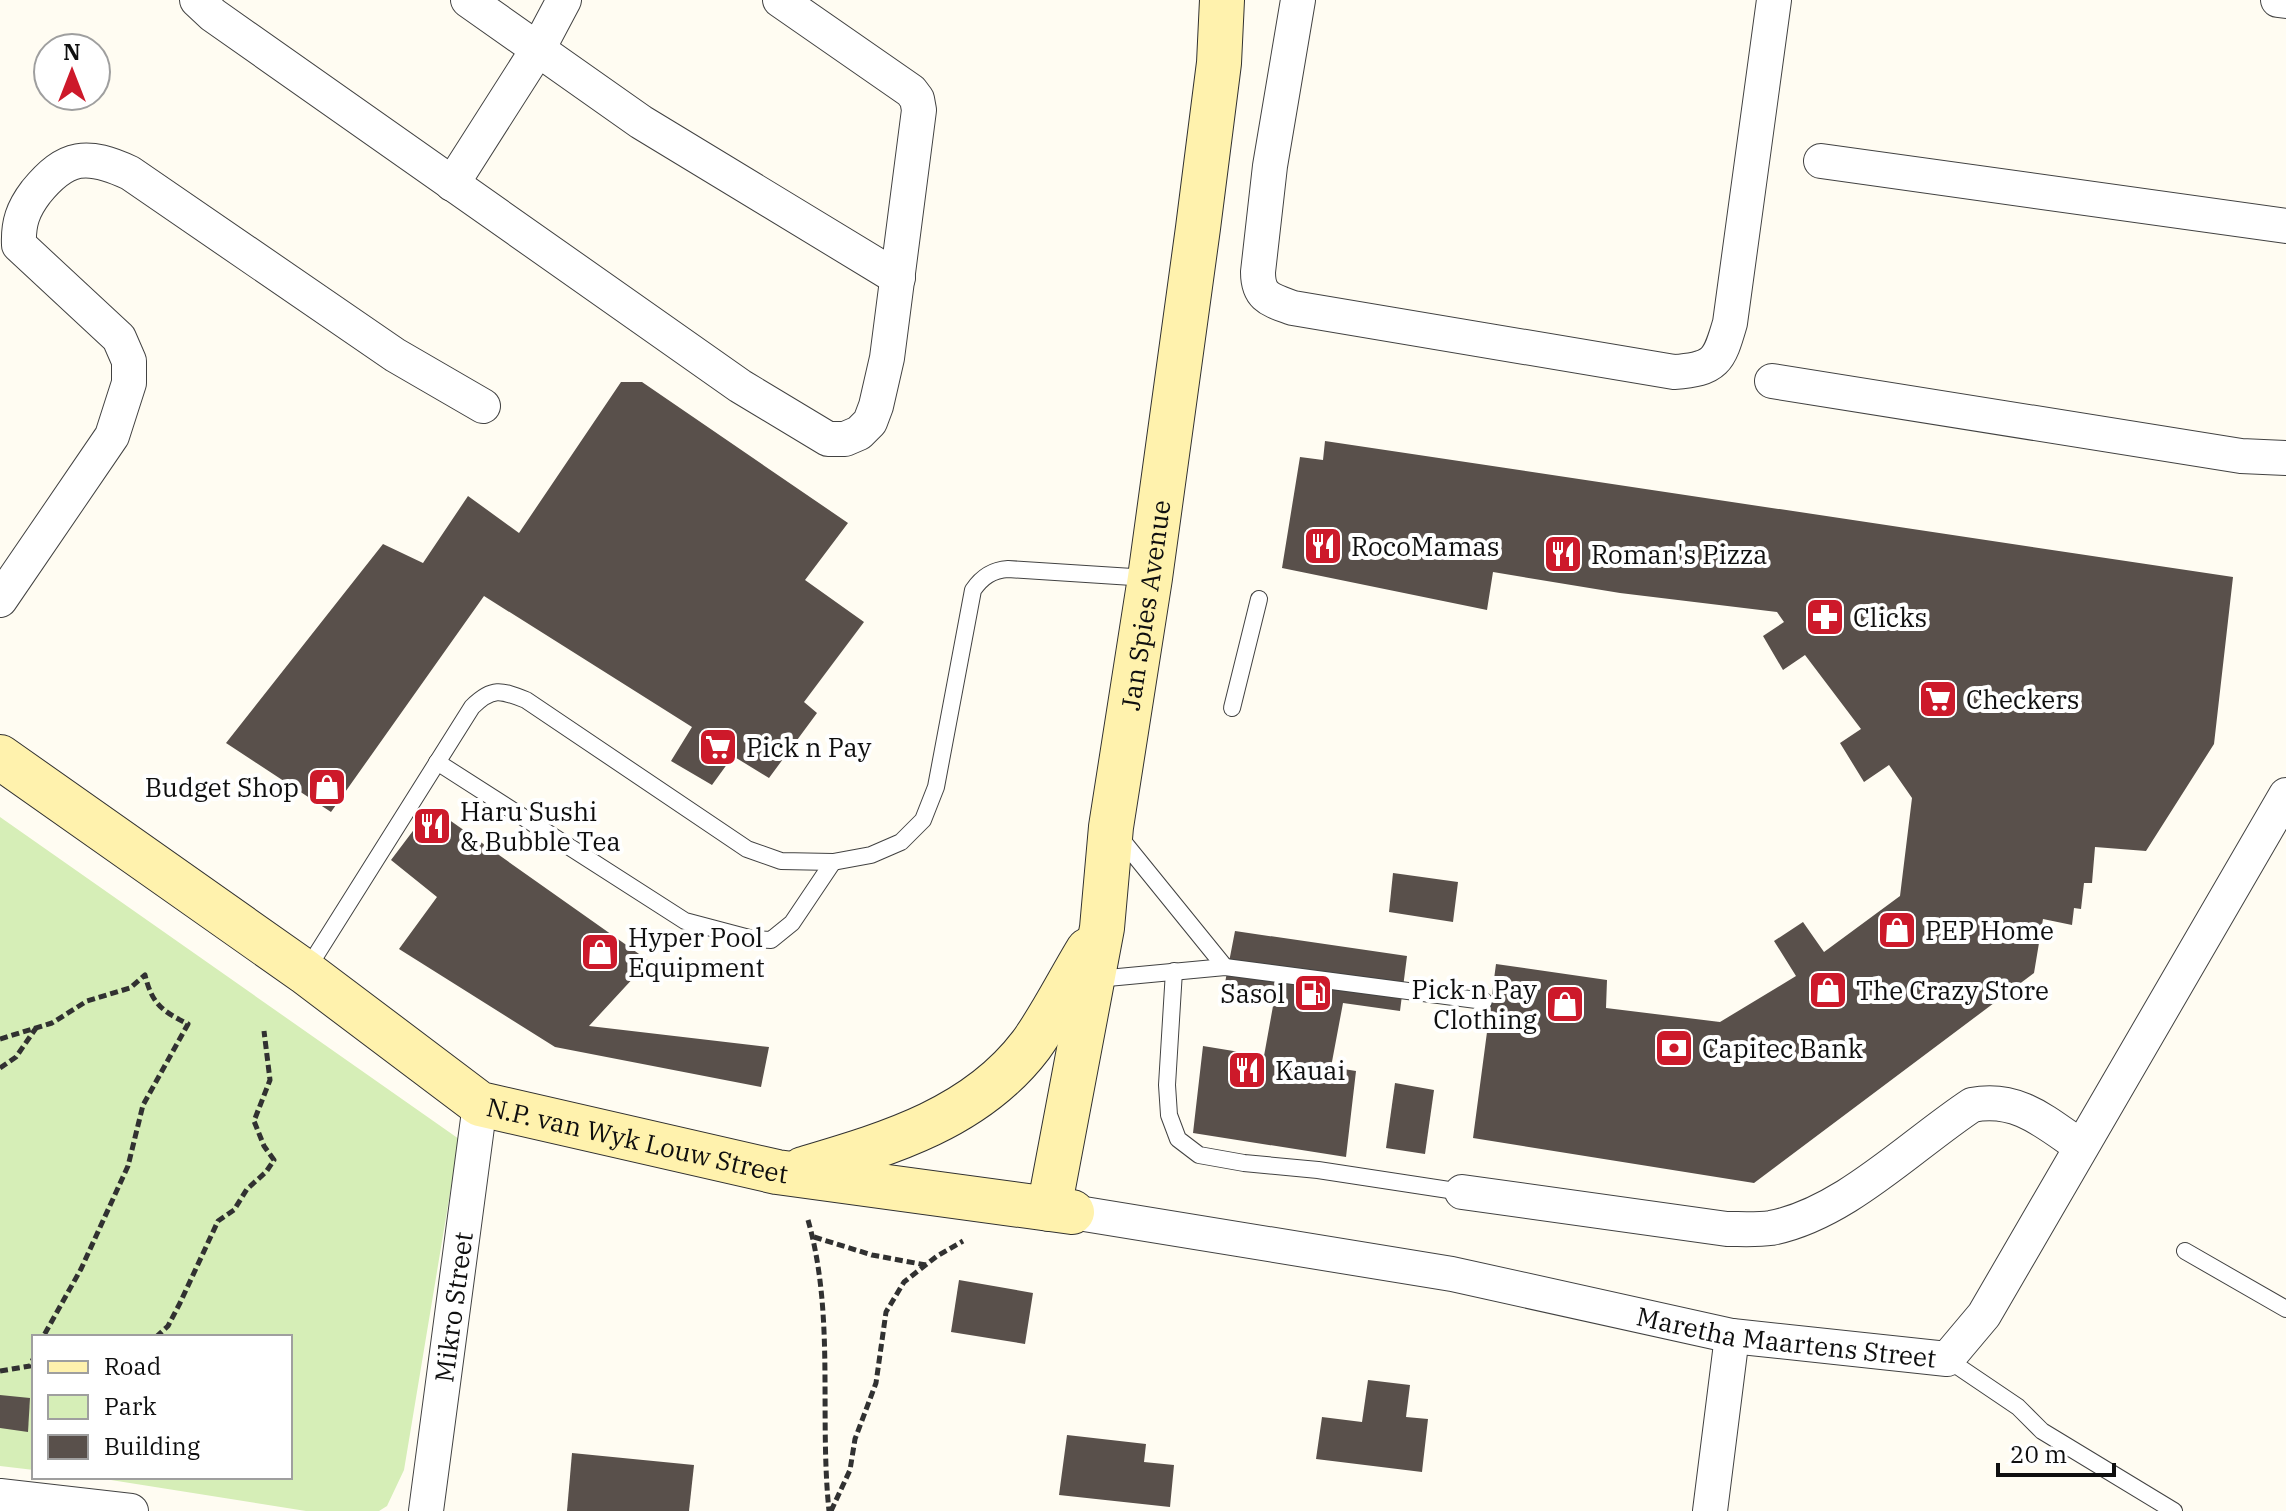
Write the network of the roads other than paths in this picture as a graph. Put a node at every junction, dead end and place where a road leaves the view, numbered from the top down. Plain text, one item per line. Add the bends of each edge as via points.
1 (197, 0) edge
2 (468, 0) edge
3 (564, 0) edge
4 (780, 0) edge
5 (1222, 0) edge
6 (1298, 0) edge
7 (1774, 0) edge
8 (2278, 0) edge
9 (2286, 1) edge
10 (538, 49) junction
11 (1821, 161) dead end
12 (452, 184) junction
13 (2286, 226) edge
14 (898, 278) junction
15 (1772, 381) dead end
16 (483, 406) dead end
17 (2286, 458) edge
18 (1150, 578) junction
19 (1259, 599) dead end
20 (0, 600) edge
21 (1232, 708) dead end
22 (0, 757) edge
23 (437, 762) junction
24 (2286, 795) edge
25 (1111, 827) junction
26 (833, 862) junction
27 (1102, 928) junction
28 (1225, 967) junction
29 (1174, 971) junction
30 (305, 972) junction
31 (1093, 979) junction
32 (1484, 1001) dead end
33 (480, 1104) junction
34 (2080, 1146) junction
35 (777, 1172) junction
36 (1462, 1192) joint
37 (1060, 1210) junction
38 (2185, 1251) dead end
39 (2286, 1309) edge
40 (1732, 1336) junction
41 (1947, 1359) junction
42 (0, 1496) edge
43 (131, 1511) edge
44 (426, 1511) edge
45 (1710, 1511) edge
46 (2174, 1511) edge

1 - 12 street
2 - 10 street
3 - 10 street
4 - 14 street via 917,99 919,122
5 - 18 street, Jan Spies Avenue via 1217,78
6 - 7 street via 1258,272 1263,293 1293,308 1674,372 1697,371 1714,363 1726,337
8 - 9 street
10 - 12 street
10 - 14 street via 641,122
11 - 13 street
12 - 14 street via 740,386 828,439 845,439 870,422 887,358
15 - 17 street via 2241,456
16 - 20 street via 395,355 130,173 97,160 59,167 25,207 19,245 119,338 129,361 129,383 112,436
18 - 25 street, Jan Spies Avenue
18 - 26 lane via 1008,569 979,580 936,787 923,820 901,842 871,855
19 - 21 lane
22 - 30 street, N.P. van Wyk Louw Street
23 - 26 lane via 472,707 500,691 526,700 747,849 781,861
23 - 26 lane via 685,921 743,936 771,940 792,923
23 - 30 lane
24 - 34 street, Maretha Maartens Street
25 - 27 street, Jan Spies Avenue
25 - 28 lane
27 - 31 street, Jan Spies Avenue
27 - 35 street via 1030,1046 990,1088 945,1118 891,1142
28 - 29 lane
28 - 32 lane
29 - 31 lane
29 - 36 lane via 1167,1085 1169,1115 1178,1139 1199,1155
30 - 33 street, N.P. van Wyk Louw Street
31 - 37 street, Jan Spies Avenue
33 - 35 street, N.P. van Wyk Louw Street
33 - 44 street, Mikro Street
34 - 36 street via 2014,1106 1972,1105 1836,1204 1769,1228 1727,1229
34 - 41 street, Maretha Maartens Street via 1984,1315
35 - 37 street, N.P. van Wyk Louw Street
37 - 40 street, Maretha Maartens Street via 1452,1274
38 - 39 lane
40 - 41 street, Maretha Maartens Street
40 - 45 street
41 - 46 lane via 2018,1407 2042,1431
42 - 43 street

